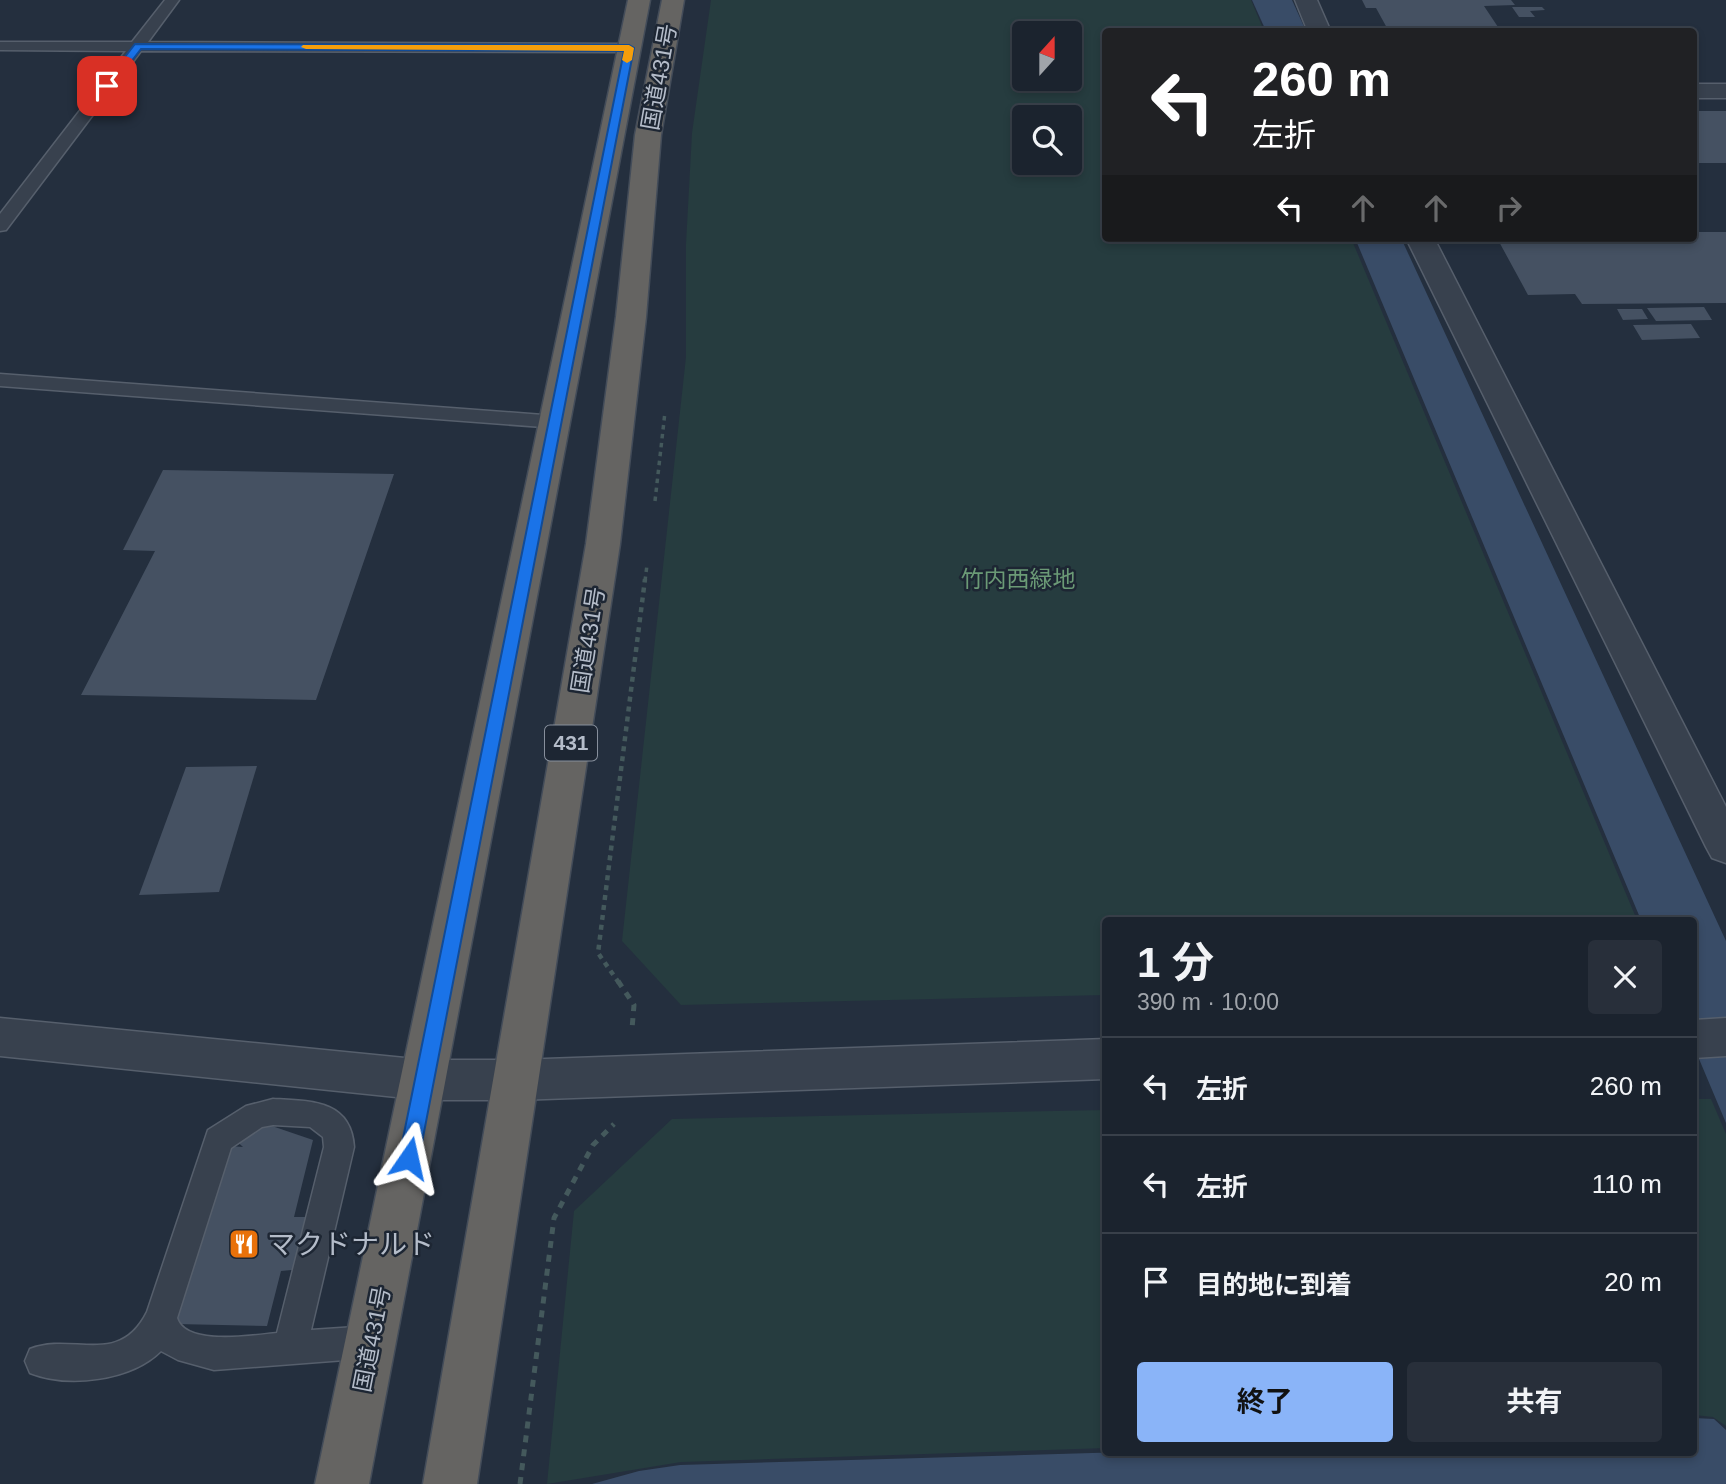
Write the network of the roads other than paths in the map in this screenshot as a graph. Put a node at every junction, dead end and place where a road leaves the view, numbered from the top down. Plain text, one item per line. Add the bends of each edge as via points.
1 (172, 0) edge
2 (639, 0) edge
3 (673, 0) edge
4 (1306, 0) edge
5 (1318, 28) edge
6 (0, 46) edge
7 (138, 46) junction
8 (629, 48) junction
9 (1697, 91) edge
10 (1726, 91) edge
11 (0, 226) edge
12 (1422, 242) edge
13 (0, 380) edge
14 (556, 422) junction
15 (1726, 847) edge
16 (0, 1037) edge
17 (1726, 1037) edge
18 (1697, 1039) edge
19 (1102, 1059) edge
20 (425, 1080) junction
21 (517, 1080) junction
22 (161, 1318) junction
23 (371, 1342) junction
24 (290, 1348) junction
25 (42, 1360) dead end
26 (342, 1484) edge
27 (450, 1484) edge

1 - 7 lane
2 - 8 highway, 国道431号
3 - 21 highway, 国道431号 / 431 via 648,135 603,544
4 - 5 street
6 - 7 lane
7 - 8 lane
7 - 11 lane
8 - 14 highway, 国道431号
9 - 10 street
12 - 15 street
13 - 14 lane
14 - 20 highway, 国道431号
16 - 20 street
17 - 18 street
19 - 21 street
20 - 21 street
20 - 23 highway, 国道431号
21 - 27 highway, 国道431号 / 431
22 - 24 lane via 166,1335 196,1350 214,1354
22 - 24 lane via 219,1140 256,1115 312,1114 338,1131 339,1147
22 - 25 lane via 148,1342 126,1355 97,1363
23 - 24 lane
23 - 26 highway, 国道431号

